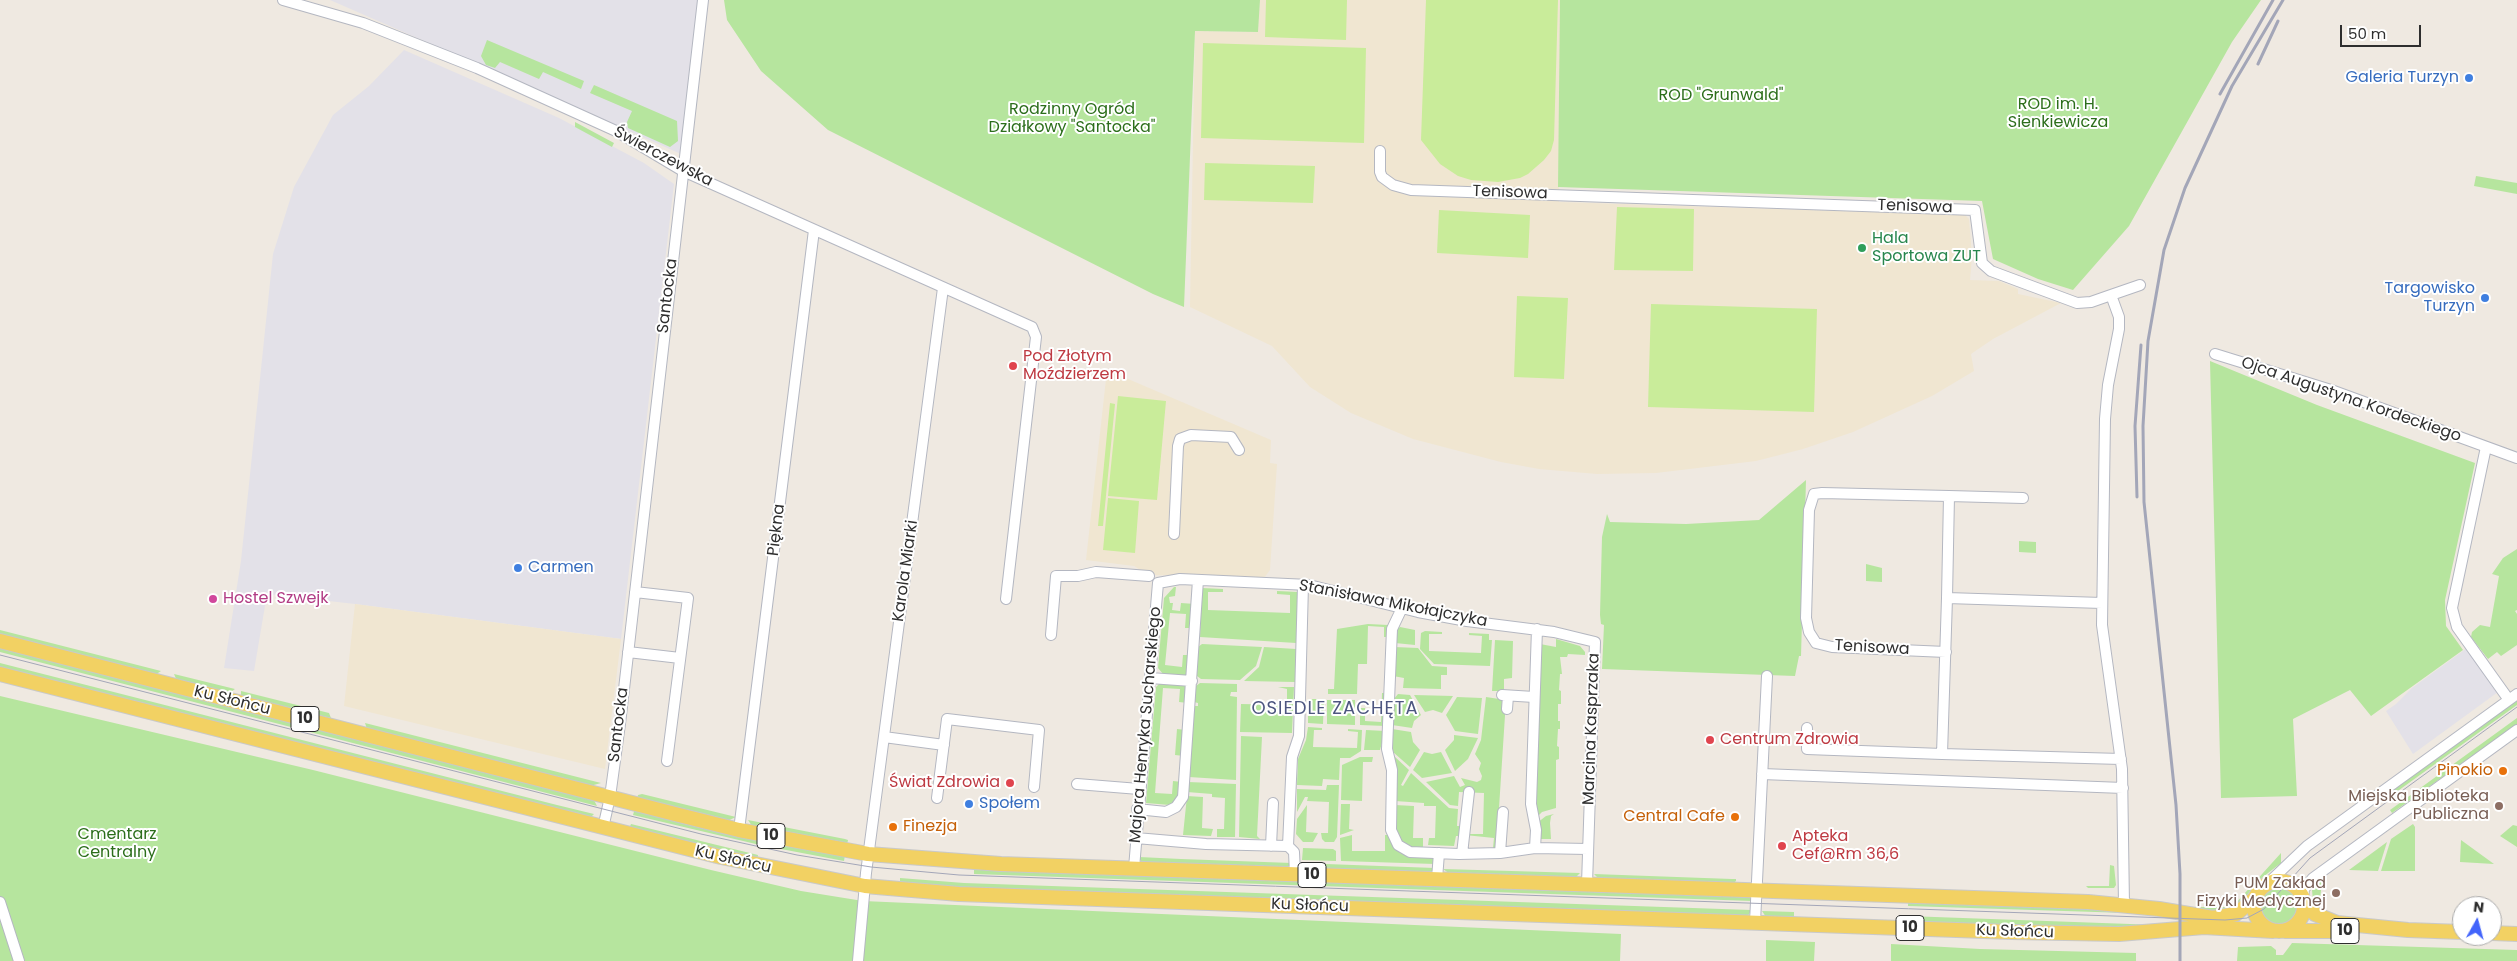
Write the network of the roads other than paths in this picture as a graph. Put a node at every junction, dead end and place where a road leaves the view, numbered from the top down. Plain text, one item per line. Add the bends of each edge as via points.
1 (283, 0) edge
2 (703, 0) edge
3 (307, 3) edge
4 (1380, 151) dead end
5 (683, 170) junction
6 (814, 230) junction
7 (2140, 285) dead end
8 (943, 288) junction
9 (2111, 295) junction
10 (2216, 354) dead end
11 (2486, 448) junction
12 (1239, 450) dead end
13 (2517, 458) edge
14 (1949, 496) junction
15 (2023, 498) dead end
16 (1174, 534) dead end
17 (1149, 576) dead end
18 (1198, 580) junction
19 (1158, 583) joint
20 (1303, 585) junction
21 (635, 592) junction
22 (1946, 598) junction
23 (1006, 600) dead end
24 (2102, 602) junction
25 (1402, 608) junction
26 (1538, 629) junction
27 (1051, 634) dead end
28 (0, 641) edge
29 (628, 652) junction
30 (1946, 652) junction
31 (680, 658) junction
32 (0, 674) edge
33 (1766, 676) dead end
34 (1150, 678) junction
35 (1192, 681) junction
36 (1534, 697) junction
37 (2513, 697) edge
38 (1507, 709) dead end
39 (1808, 728) dead end
40 (2517, 730) edge
41 (884, 737) junction
42 (944, 745) junction
43 (1942, 754) junction
44 (2121, 758) junction
45 (667, 761) dead end
46 (1762, 774) junction
47 (1077, 784) dead end
48 (1034, 787) dead end
49 (2123, 788) junction
50 (1140, 789) junction
51 (1469, 792) dead end
52 (610, 797) junction
53 (937, 798) dead end
54 (1273, 803) dead end
55 (1138, 809) junction
56 (1503, 812) dead end
57 (603, 828) junction
58 (739, 830) junction
59 (1136, 838) junction
60 (1271, 846) junction
61 (1288, 846) junction
62 (1535, 848) junction
63 (1588, 849) junction
64 (1439, 853) junction
65 (1500, 853) junction
66 (868, 854) junction
67 (1462, 854) junction
68 (1134, 868) junction
69 (1294, 874) junction
70 (1437, 879) junction
71 (1587, 884) junction
72 (2266, 885) junction
73 (864, 886) junction
74 (1757, 890) junction
75 (2255, 898) junction
76 (2303, 900) junction
77 (0, 902) edge
78 (2124, 905) junction
79 (1755, 922) junction
80 (2408, 930) junction
81 (2278, 931) junction
82 (2452, 932) edge
83 (2502, 933) edge
84 (2517, 934) edge
85 (19, 961) edge
86 (858, 961) edge

1 - 3 street, Świerczewska
2 - 5 street, Santocka
3 - 5 street, Świerczewska via 477,68 628,137
4 - 9 street, Tenisowa via 1382,177 1393,185 1411,190 1974,210 1982,263 1991,271 2077,303
5 - 6 street, Świerczewska
5 - 21 street, Santocka
6 - 8 street, Świerczewska
6 - 58 street, Piękna
7 - 9 street
8 - 23 street, Świerczewska via 1030,326 1036,332
8 - 41 street, Karola Miarki
9 - 24 street via 2120,329 2106,400
10 - 11 street, Ojca Augustyna Kordeckiego via 2331,390
11 - 13 street, Ojca Augustyna Kordeckiego
11 - 37 street via 2452,608 2457,627
12 - 16 street via 1231,437 1191,435 1180,440
14 - 15 street, Tenisowa
14 - 22 street
14 - 30 street, Tenisowa via 1814,494 1809,519 1806,618 1809,632 1816,642 1832,647
17 - 27 street via 1096,572 1056,576
18 - 19 street, Stanisława Mikołajczyka
18 - 20 street, Stanisława Mikołajczyka
18 - 35 street
19 - 34 street, Majora Henryka Sucharskiego
20 - 25 street, Stanisława Mikołajczyka
20 - 61 street via 1299,736 1292,757
21 - 29 street, Santocka
21 - 31 street via 688,598
22 - 24 street
22 - 30 street
24 - 44 street via 2106,660
25 - 26 street, Stanisława Mikołajczyka via 1467,621
25 - 64 street via 1392,634 1387,749 1392,770 1391,830 1401,849
26 - 36 street
26 - 63 street, Marcina Kasprzaka via 1595,642
28 - 52 main road, Ku Słońcu / 10
29 - 31 street
29 - 52 street, Santocka
30 - 43 street
31 - 45 street
32 - 57 main road, Ku Słońcu / 10
33 - 46 street
34 - 35 street
34 - 50 street, Majora Henryka Sucharskiego
35 - 55 street via 1183,797 1176,807 1166,812
36 - 38 street via 1505,696
36 - 62 street via 1531,804 1536,830
37 - 72 street via 2307,846
39 - 43 street via 1807,749
40 - 76 street via 2313,878 2304,889
41 - 42 street
41 - 66 street, Karola Miarki
42 - 48 street via 947,719 1039,730
42 - 53 street
43 - 44 street
44 - 49 street
46 - 49 street
46 - 74 street
47 - 50 street
49 - 78 street
50 - 55 street, Majora Henryka Sucharskiego
51 - 67 street
52 - 57 street
52 - 58 main road, Ku Słońcu / 10
54 - 60 street
55 - 59 street, Majora Henryka Sucharskiego
56 - 65 street
57 - 73 main road, Ku Słońcu / 10 via 750,865
58 - 66 main road, Ku Słońcu / 10
59 - 60 street
59 - 68 street, Majora Henryka Sucharskiego
60 - 61 street
61 - 69 street via 1295,855
62 - 63 street
62 - 65 street
63 - 71 street, Marcina Kasprzaka
64 - 67 street
64 - 70 street
65 - 67 street
66 - 68 main road, Ku Słońcu / 10 via 957,862
66 - 73 street
68 - 69 main road, Ku Słońcu / 10
69 - 70 main road, Ku Słońcu / 10
70 - 71 main road, Ku Słońcu / 10
71 - 74 main road, Ku Słońcu / 10
72 - 75 main road, 10
72 - 76 main road, 10 via 2286,882 2296,888
73 - 79 main road, Ku Słońcu / 10 via 967,894
73 - 86 street
74 - 78 main road, Ku Słońcu / 10
74 - 79 street
75 - 78 main road, Ku Słońcu / 10 via 2241,912 2222,918
75 - 81 main road via 2257,918 2264,926
76 - 80 main road, Ku Słońcu / 10 via 2315,914 2332,922
76 - 81 main road via 2304,912 2299,921 2292,928
77 - 85 street
79 - 81 main road, Ku Słońcu / 10 via 2102,934 2135,934 2191,927
80 - 81 main road, Ku Słońcu / 10
80 - 82 main road, Ku Słońcu / 10
83 - 84 main road

